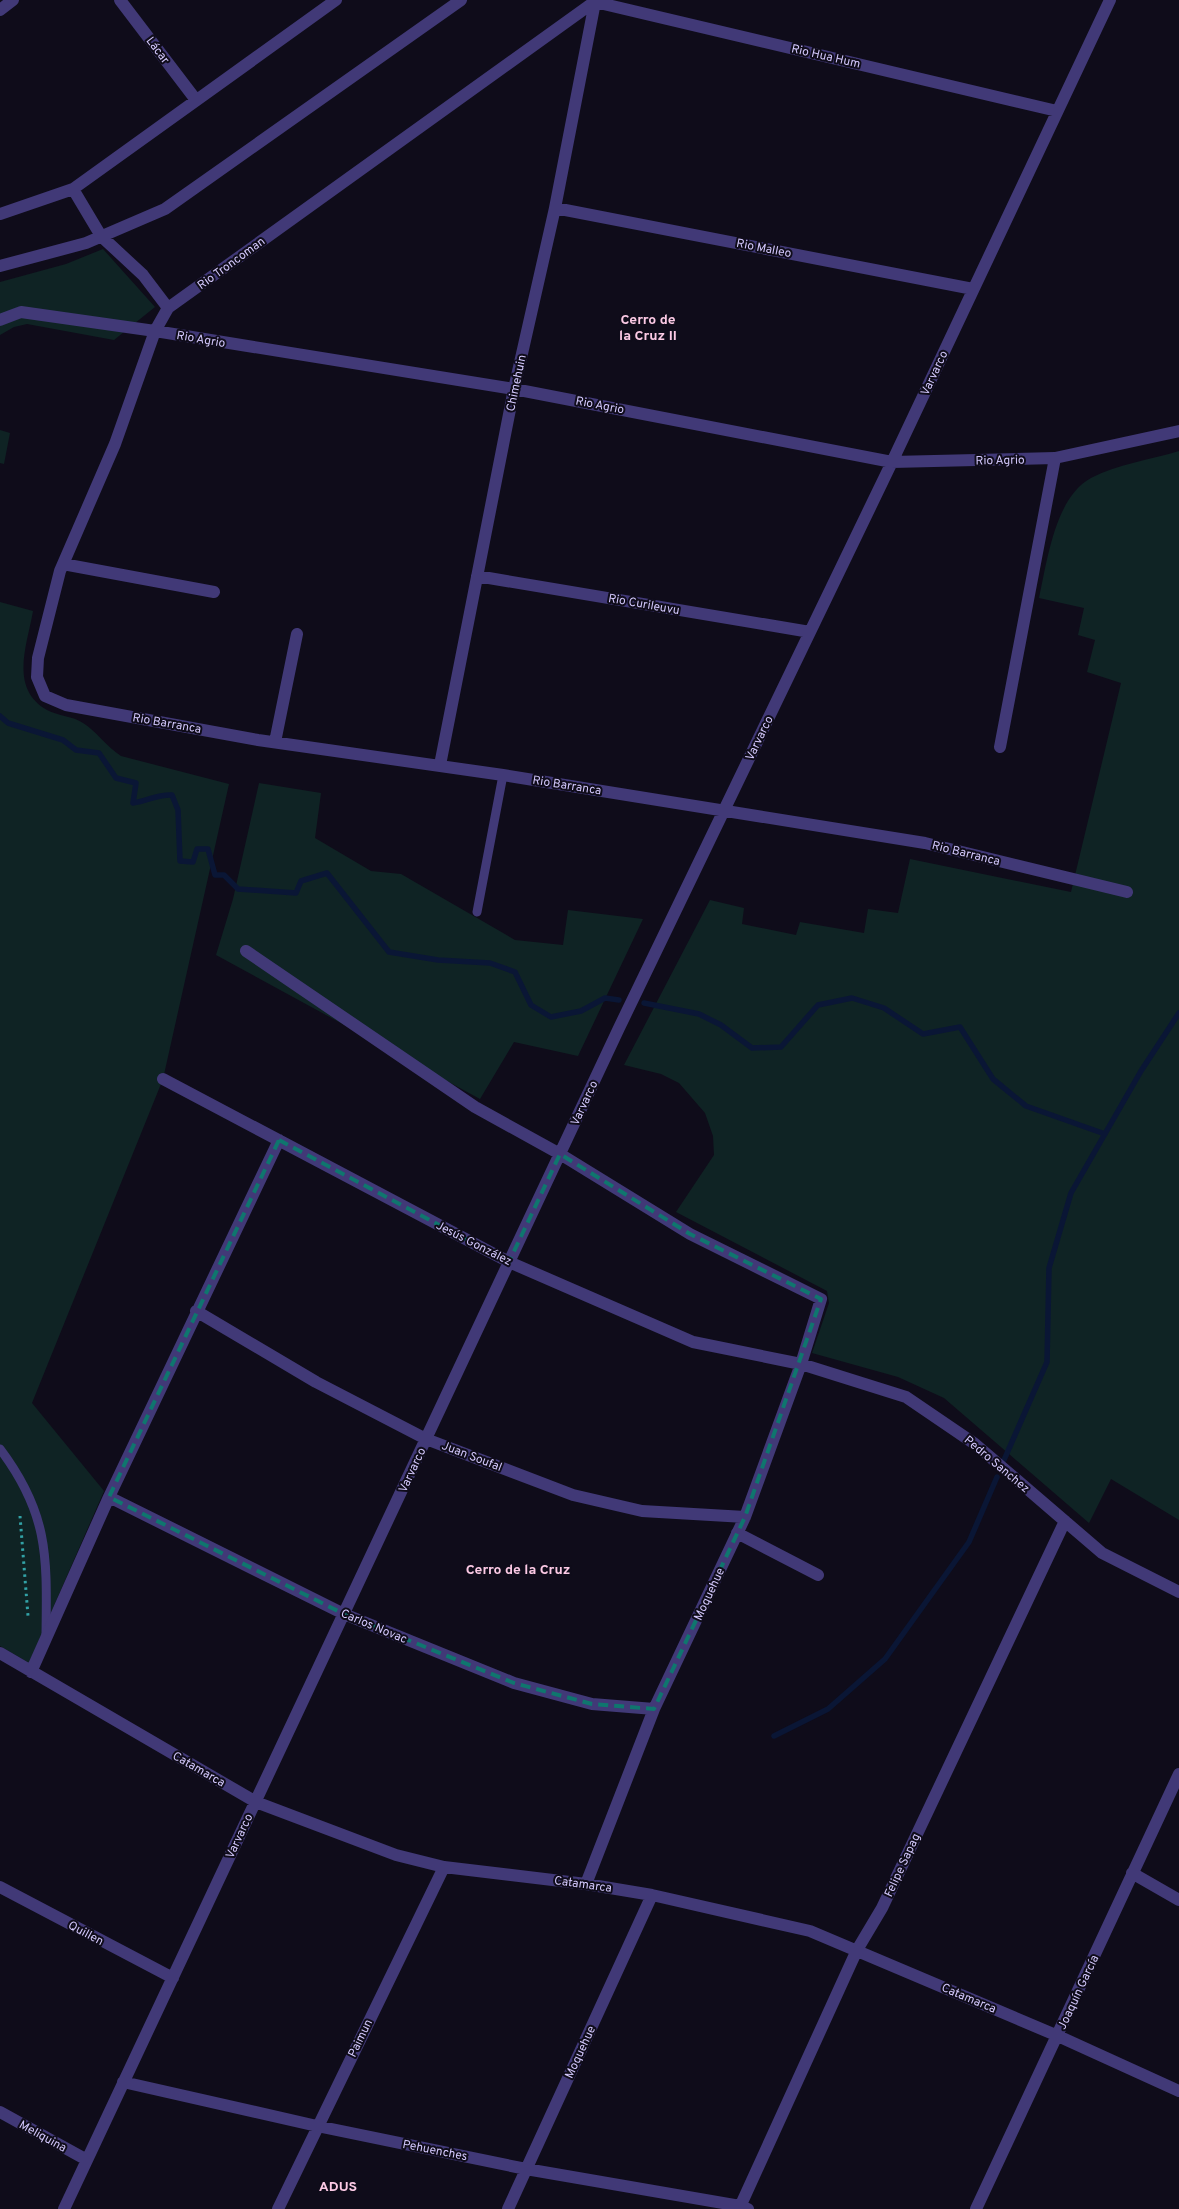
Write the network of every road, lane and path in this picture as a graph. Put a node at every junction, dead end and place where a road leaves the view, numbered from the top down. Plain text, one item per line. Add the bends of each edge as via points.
1 (13, 0) edge
2 (120, 0) edge
3 (336, 0) edge
4 (462, 0) edge
5 (1110, 0) edge
6 (595, 1) edge
7 (0, 10) edge
8 (196, 100) junction
9 (1057, 111) junction
10 (73, 189) junction
11 (555, 208) junction
12 (0, 214) edge
13 (101, 236) junction
14 (0, 266) edge
15 (973, 289) junction
16 (168, 308) junction
17 (0, 320) edge
18 (155, 331) junction
19 (514, 388) junction
20 (1179, 431) edge
21 (1055, 458) junction
22 (892, 462) junction
23 (63, 564) junction
24 (478, 576) junction
25 (214, 592) dead end
26 (810, 632) junction
27 (298, 634) dead end
28 (38, 658) joint
29 (274, 742) junction
30 (1000, 746) dead end
31 (440, 766) junction
32 (503, 775) junction
33 (724, 810) junction
34 (1127, 892) dead end
35 (477, 912) dead end
36 (246, 951) dead end
37 (163, 1079) dead end
38 (279, 1140) junction
39 (560, 1154) junction
40 (509, 1262) junction
41 (196, 1311) junction
42 (801, 1364) junction
43 (426, 1439) junction
44 (0, 1449) edge
45 (109, 1497) junction
46 (20, 1513) dead end
47 (745, 1517) junction
48 (1065, 1521) junction
49 (737, 1533) junction
50 (818, 1575) dead end
51 (1179, 1592) edge
52 (344, 1614) junction
53 (28, 1616) dead end
54 (46, 1637) junction
55 (0, 1654) edge
56 (30, 1672) junction
57 (654, 1710) junction
58 (1179, 1774) edge
59 (256, 1802) junction
60 (444, 1867) junction
61 (1132, 1873) junction
62 (586, 1884) junction
63 (0, 1887) edge
64 (652, 1895) junction
65 (1179, 1900) edge
66 (857, 1950) junction
67 (173, 1978) junction
68 (1058, 2036) junction
69 (123, 2082) junction
70 (1179, 2091) edge
71 (0, 2112) edge
72 (317, 2126) junction
73 (87, 2160) junction
74 (526, 2169) junction
75 (742, 2208) edge
76 (64, 2209) edge
77 (278, 2209) edge
78 (508, 2209) edge
79 (976, 2209) edge

1 - 7 street
2 - 8 street, Lácar
3 - 8 street
4 - 13 street via 165,209
5 - 9 street, Varvarco
6 - 9 street, Rio Hua Hum
6 - 11 street, Chimehuin
6 - 16 street, Rio Troncoman
8 - 10 street
9 - 15 street, Varvarco
10 - 12 street
10 - 13 street
11 - 15 street, Rio Malleo
11 - 19 street, Chimehuin
13 - 14 street
13 - 16 street via 143,274
15 - 22 street, Varvarco
16 - 18 street, Rio Troncoman
17 - 18 street, Rio Agrio via 20,312
18 - 19 street, Rio Agrio
18 - 23 street, Rio Troncoman via 115,444
19 - 22 street, Rio Agrio
19 - 24 street, Chimehuin
20 - 21 street, Rio Agrio
21 - 22 street, Rio Agrio
21 - 30 street
22 - 26 street, Varvarco
23 - 25 street
23 - 28 street, Rio Troncoman
24 - 26 street, Rio Curileuvu
24 - 31 street, Chimehuin
26 - 33 street, Varvarco
27 - 29 street
28 - 29 street, Rio Barranca via 37,677 45,696 66,704
29 - 31 street, Rio Barranca
31 - 32 street, Rio Barranca
32 - 33 street, Rio Barranca
32 - 35 lane
33 - 34 street, Rio Barranca via 925,843
33 - 39 street, Varvarco
36 - 39 street via 476,1107
37 - 38 street, Jesús González
38 - 40 street, Jesús González
38 - 41 street
39 - 40 street, Varvarco
39 - 42 street, Moquehue via 690,1234 821,1300
40 - 42 street, Jesús González via 693,1342
40 - 43 street, Varvarco
41 - 43 street, Juan Soufal via 316,1382
41 - 45 street
42 - 47 street, Moquehue
42 - 48 street, Pedro Sanchez via 906,1397 975,1444
43 - 47 street, Juan Soufal via 574,1495 642,1511
43 - 52 street, Varvarco
44 - 54 lane via 27,1490 42,1535 47,1581
45 - 52 street, Carlos Novac
45 - 54 street
46 - 53 path
47 - 49 street, Moquehue
48 - 51 street, Pedro Sanchez via 1102,1553
48 - 66 street, Felipe Sapag via 882,1908
49 - 50 street
49 - 57 street, Moquehue
52 - 57 street, Carlos Novac via 514,1683 592,1704
52 - 59 street, Varvarco
54 - 56 street
55 - 56 street, Catamarca
56 - 59 street, Catamarca
57 - 62 street, Moquehue
58 - 61 street, Joaquín García
59 - 60 street, Catamarca via 396,1855
59 - 67 street, Varvarco
60 - 62 street, Catamarca
60 - 72 street, Paimun
61 - 65 street
61 - 68 street, Joaquín García
62 - 64 street, Catamarca
63 - 67 street, Quillen
64 - 66 street, Catamarca via 810,1931
64 - 74 street, Moquehue
66 - 68 street, Catamarca
66 - 75 street, Felipe Sapag
67 - 69 street, Varvarco
68 - 70 street, Catamarca
68 - 79 street, Joaquín García
69 - 72 street, Pehuenches
69 - 73 street, Varvarco
71 - 73 street, Meliquina
72 - 74 street, Pehuenches
72 - 77 street, Paimun
73 - 76 street, Varvarco
74 - 75 street, Pehuenches
74 - 78 street, Moquehue

